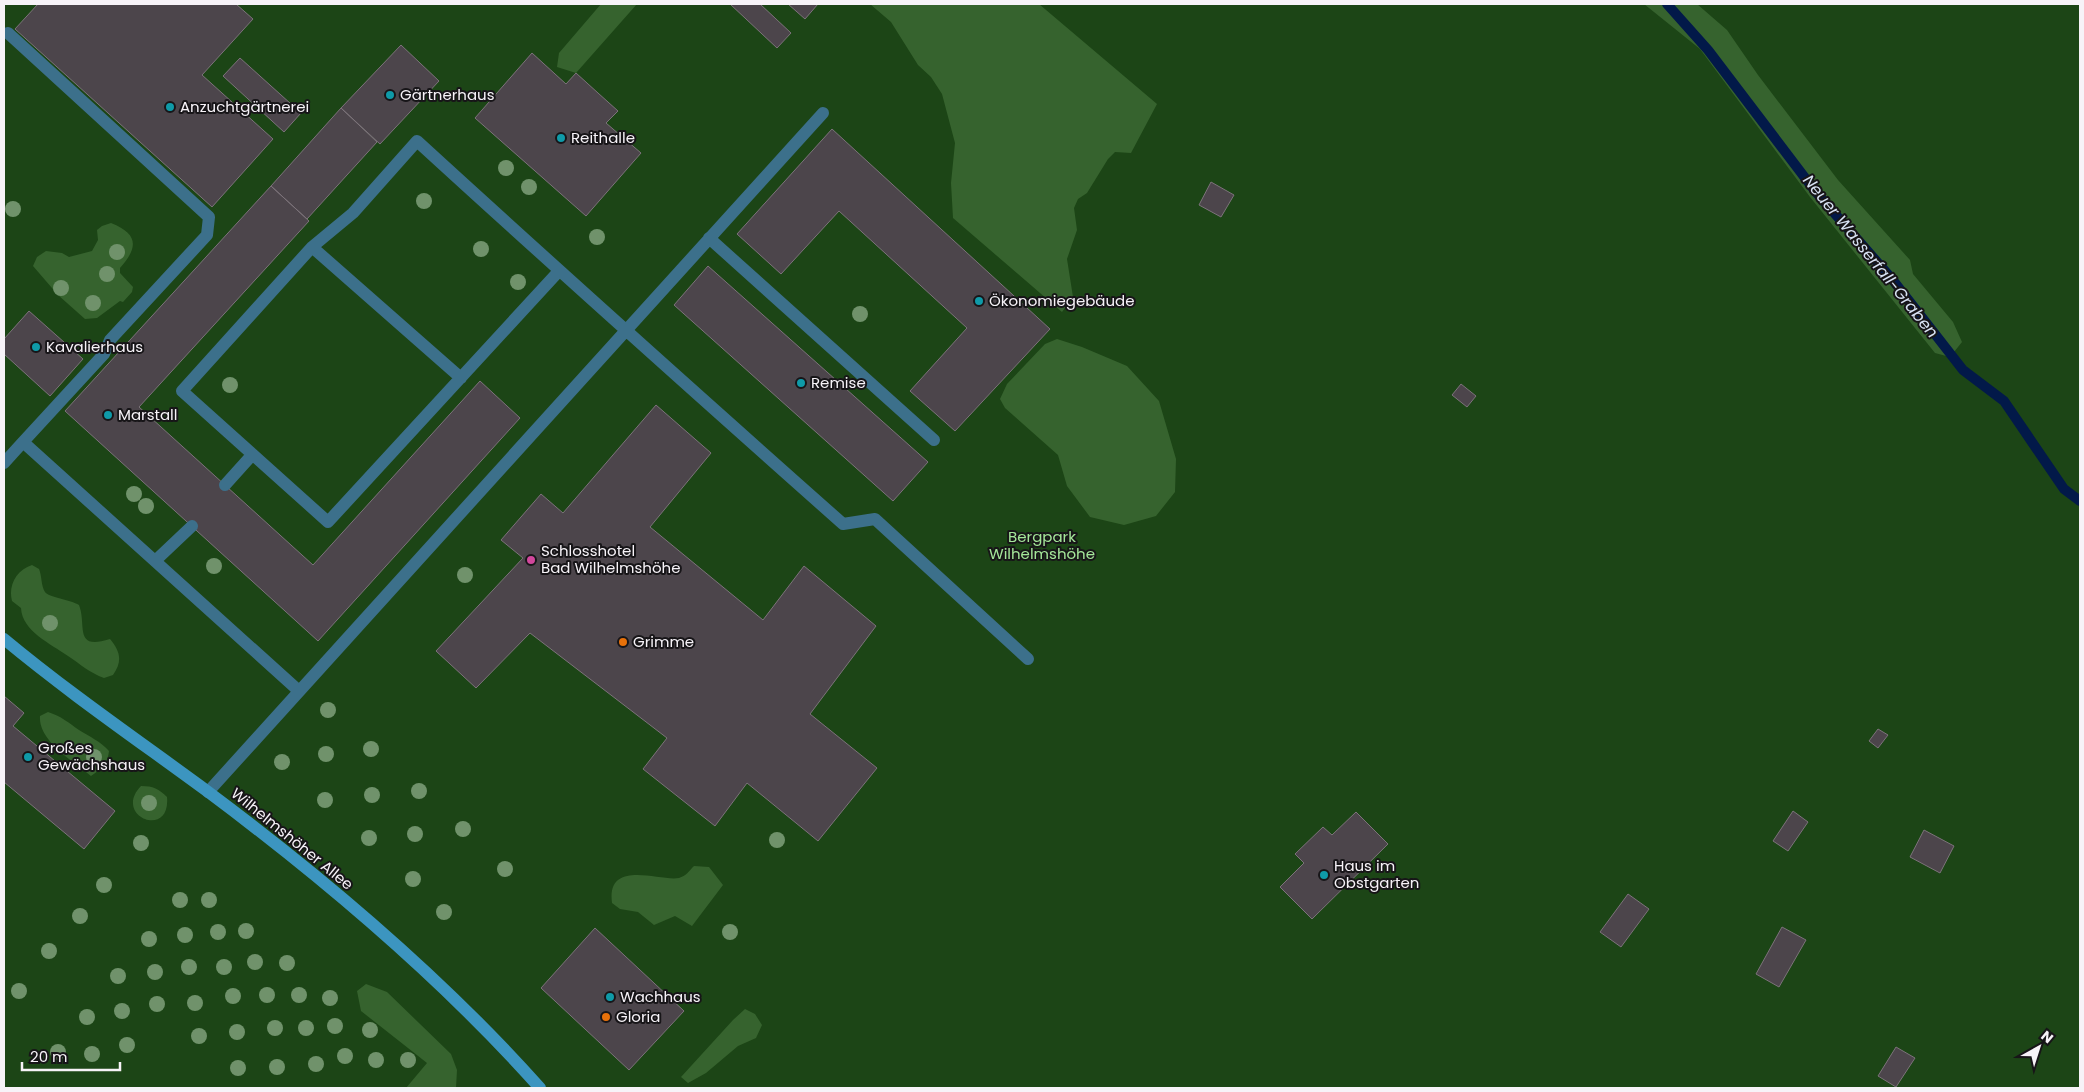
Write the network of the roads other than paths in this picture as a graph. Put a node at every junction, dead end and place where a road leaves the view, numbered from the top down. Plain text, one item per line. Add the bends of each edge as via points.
1 (8, 33) dead end
2 (823, 113) dead end
3 (709, 238) junction
4 (312, 247) junction
5 (559, 271) junction
6 (625, 331) junction
7 (461, 378) junction
8 (934, 440) dead end
9 (23, 442) junction
10 (252, 455) junction
11 (4, 462) edge
12 (225, 485) dead end
13 (192, 526) dead end
14 (155, 561) junction
15 (4, 639) edge
16 (1028, 659) dead end
17 (299, 691) junction
18 (208, 792) junction
19 (540, 1088) edge

1 - 9 lane via 209,217 207,235 110,340 104,354
2 - 3 lane
3 - 6 lane
3 - 8 lane
4 - 5 lane via 353,212 417,142
4 - 7 lane
4 - 10 lane via 182,391
5 - 6 lane
5 - 7 lane
6 - 16 lane via 843,524 875,519
6 - 17 lane
7 - 10 lane via 328,522
9 - 11 lane
9 - 14 lane
10 - 12 lane
13 - 14 lane
14 - 17 lane
15 - 18 main road, Wilhelmshöher Allee
17 - 18 lane
18 - 19 main road, Wilhelmshöher Allee via 309,872 455,998

